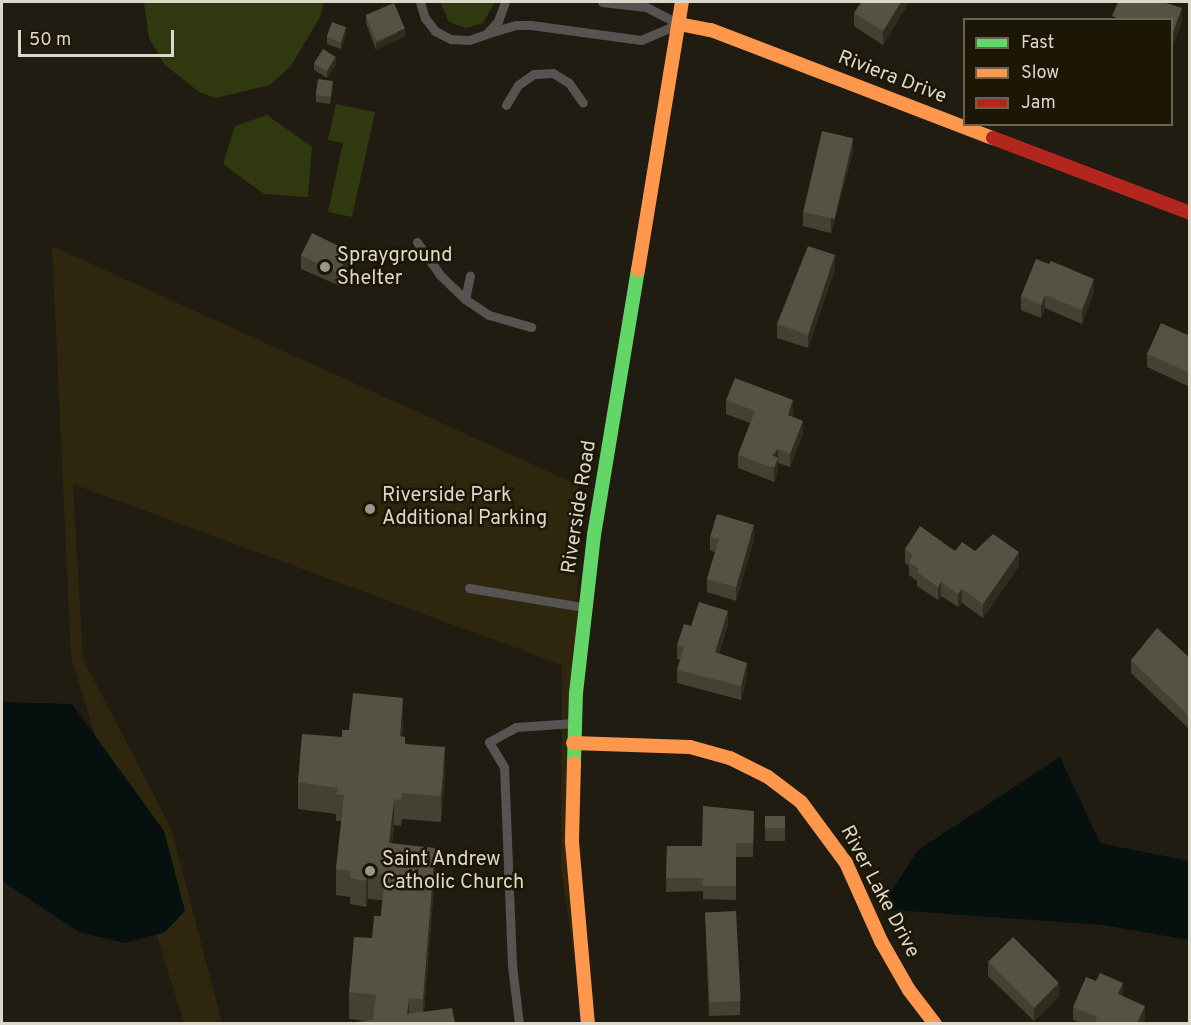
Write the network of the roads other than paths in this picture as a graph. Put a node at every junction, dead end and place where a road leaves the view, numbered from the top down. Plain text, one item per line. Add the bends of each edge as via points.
1 (420, 2) edge
2 (505, 2) edge
3 (602, 2) edge
4 (682, 2) edge
5 (679, 24) junction
6 (486, 34) junction
7 (584, 103) dead end
8 (506, 105) dead end
9 (1190, 213) edge
10 (417, 242) dead end
11 (470, 276) dead end
12 (465, 299) junction
13 (531, 327) dead end
14 (469, 588) dead end
15 (585, 607) junction
16 (574, 723) junction
17 (573, 743) junction
18 (519, 1023) edge
19 (588, 1023) edge
20 (935, 1023) edge

1 - 6 lane via 435,31 451,39 469,40
2 - 6 lane via 498,21
3 - 5 lane via 646,7
4 - 5 street, Riverside Road
5 - 6 lane via 641,40 531,25
5 - 9 street, Riviera Drive via 711,30
5 - 15 street, Riverside Road
7 - 8 lane via 569,83 553,73 534,74 518,85
10 - 12 lane via 439,274
11 - 12 lane
12 - 13 lane via 489,315
14 - 15 lane
15 - 16 street, Riverside Road
16 - 17 street, Riverside Road
16 - 18 lane via 516,727 489,742 504,768 512,965
17 - 19 street, Riverside Road via 575,894
17 - 20 street, River Lake Drive via 690,747 730,758 768,777 801,802 846,863 881,941 909,990

